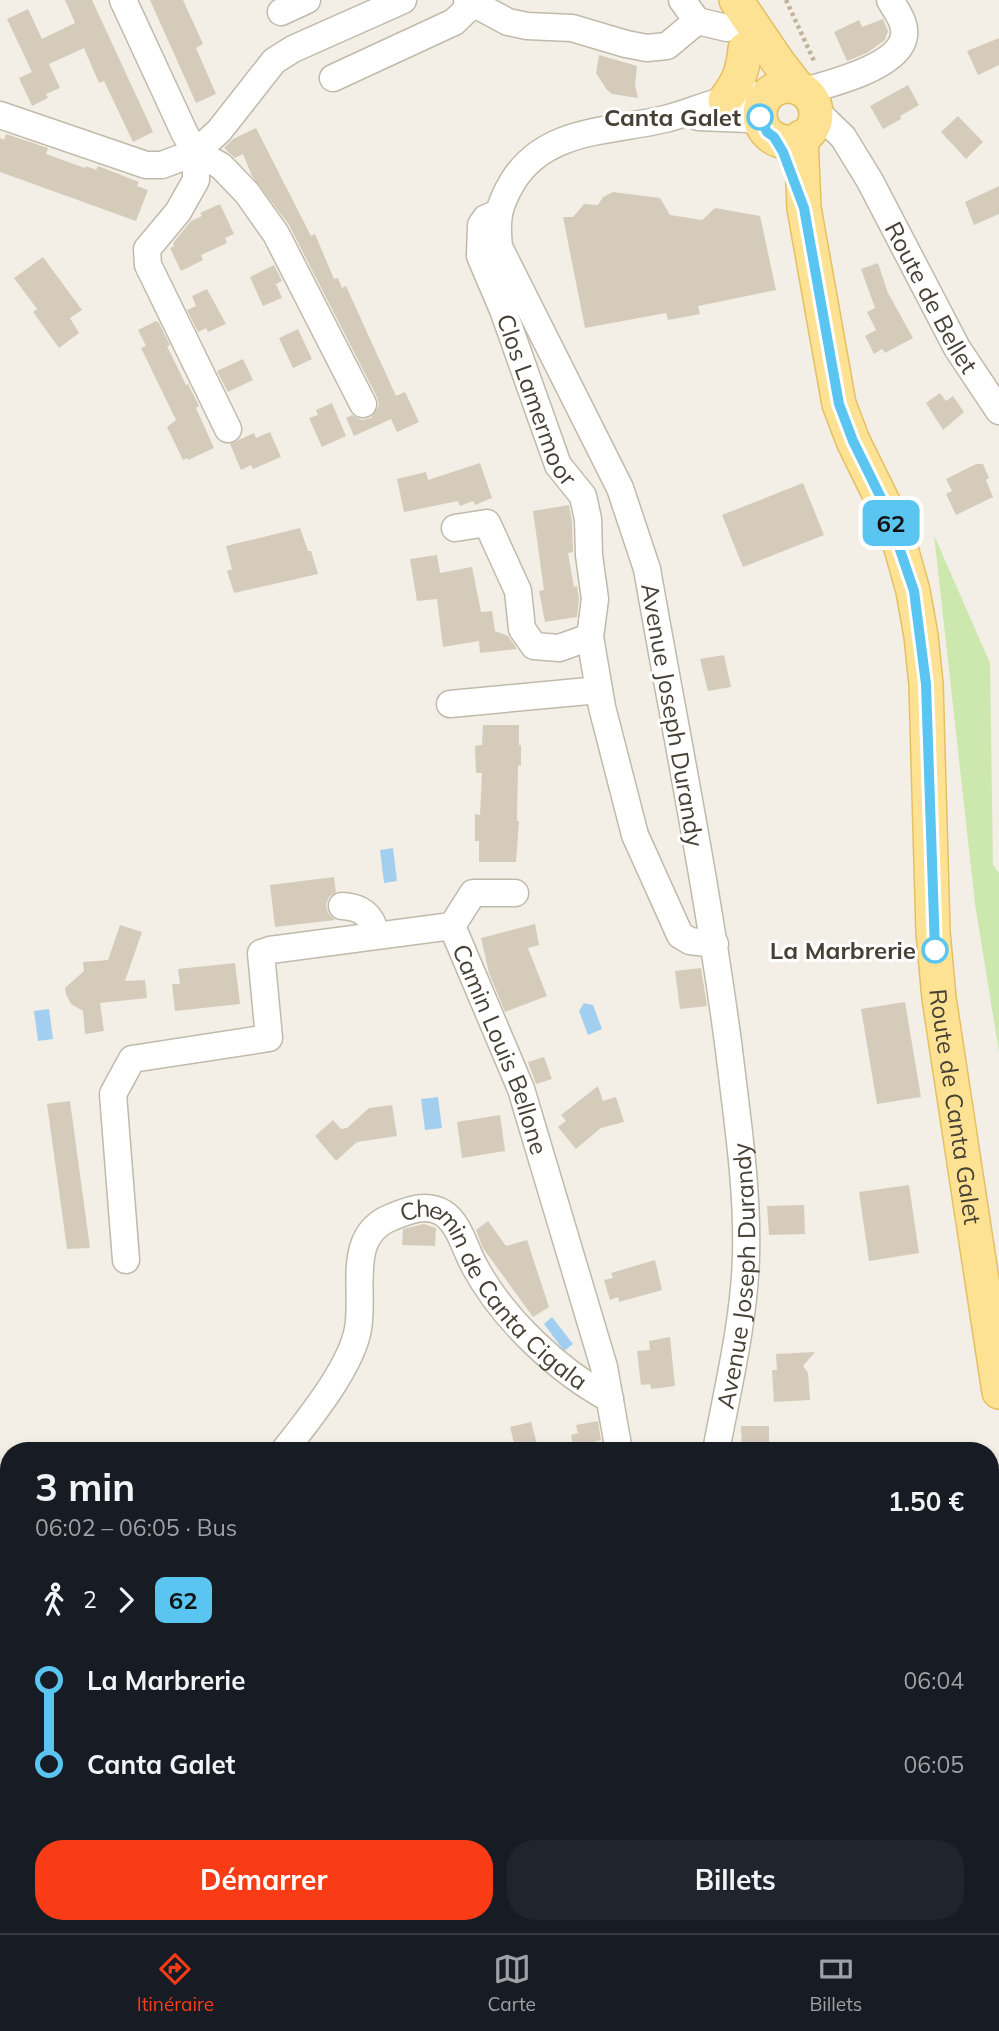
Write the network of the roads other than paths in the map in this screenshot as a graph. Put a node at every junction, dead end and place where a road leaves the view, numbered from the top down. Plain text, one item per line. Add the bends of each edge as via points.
1 (123, 0) edge
2 (307, 0) edge
3 (403, 0) edge
4 (890, 0) edge
5 (470, 2) edge
6 (689, 10) edge
7 (281, 12) dead end
8 (737, 19) edge
9 (333, 78) dead end
10 (726, 100) junction
11 (789, 112) junction
12 (0, 115) edge
13 (665, 119) junction
14 (196, 152) junction
15 (499, 213) junction
16 (997, 403) edge
17 (363, 404) dead end
18 (228, 429) dead end
19 (455, 528) dead end
20 (590, 636) junction
21 (599, 690) junction
22 (450, 704) dead end
23 (515, 893) dead end
24 (342, 905) dead end
25 (452, 926) junction
26 (376, 935) junction
27 (715, 944) junction
28 (126, 1260) dead end
29 (999, 1392) edge
30 (610, 1399) junction
31 (290, 1442) edge
32 (617, 1442) edge
33 (718, 1442) edge

1 - 14 street
2 - 7 street
3 - 14 street via 275,61 219,131
4 - 11 street via 903,20 904,38 898,50
5 - 6 street via 496,17 527,26 572,27 668,51
5 - 9 street via 454,22
6 - 8 street via 727,27
8 - 10 main road via 743,72
8 - 11 main road
8 - 11 main road via 778,62
10 - 11 street, Avenue Joseph Durandy
10 - 13 street, Avenue Joseph Durandy
11 - 13 street, Avenue Joseph Durandy via 748,119
11 - 16 street, Route de Bellet via 843,137 957,348
11 - 29 main road, Route de Canta Galet via 839,404 885,506 914,591 926,684 939,998
12 - 14 street via 146,165 162,165
13 - 15 street, Avenue Joseph Durandy via 552,144 519,170
14 - 17 street via 221,166 276,234
14 - 18 street via 196,180 178,212 147,250 148,265
15 - 20 street, Clos Lamermoor via 481,225 480,256 558,465 583,496 595,599
15 - 27 street, Avenue Joseph Durandy via 499,247 620,488 647,569
19 - 20 street via 487,523 518,591 522,629 534,646 559,648
20 - 21 street, Clos Lamermoor
21 - 22 street
21 - 27 street, Clos Lamermoor via 635,835 673,923 690,941
23 - 25 street via 473,893
24 - 26 street via 364,911
25 - 26 street, Camin Louis Bellone
25 - 30 street, Camin Louis Bellone via 521,1089
26 - 28 street, Camin Louis Bellone via 261,953 269,1038 132,1059 113,1094
27 - 33 street, Avenue Joseph Durandy via 746,1213 739,1329
30 - 31 street, Chemin de Canta Cigala via 552,1360 517,1324 475,1268 445,1214 432,1208 414,1209 382,1221 369,1232 359,1269 358,1330 336,1378
30 - 32 street, Camin Louis Bellone

